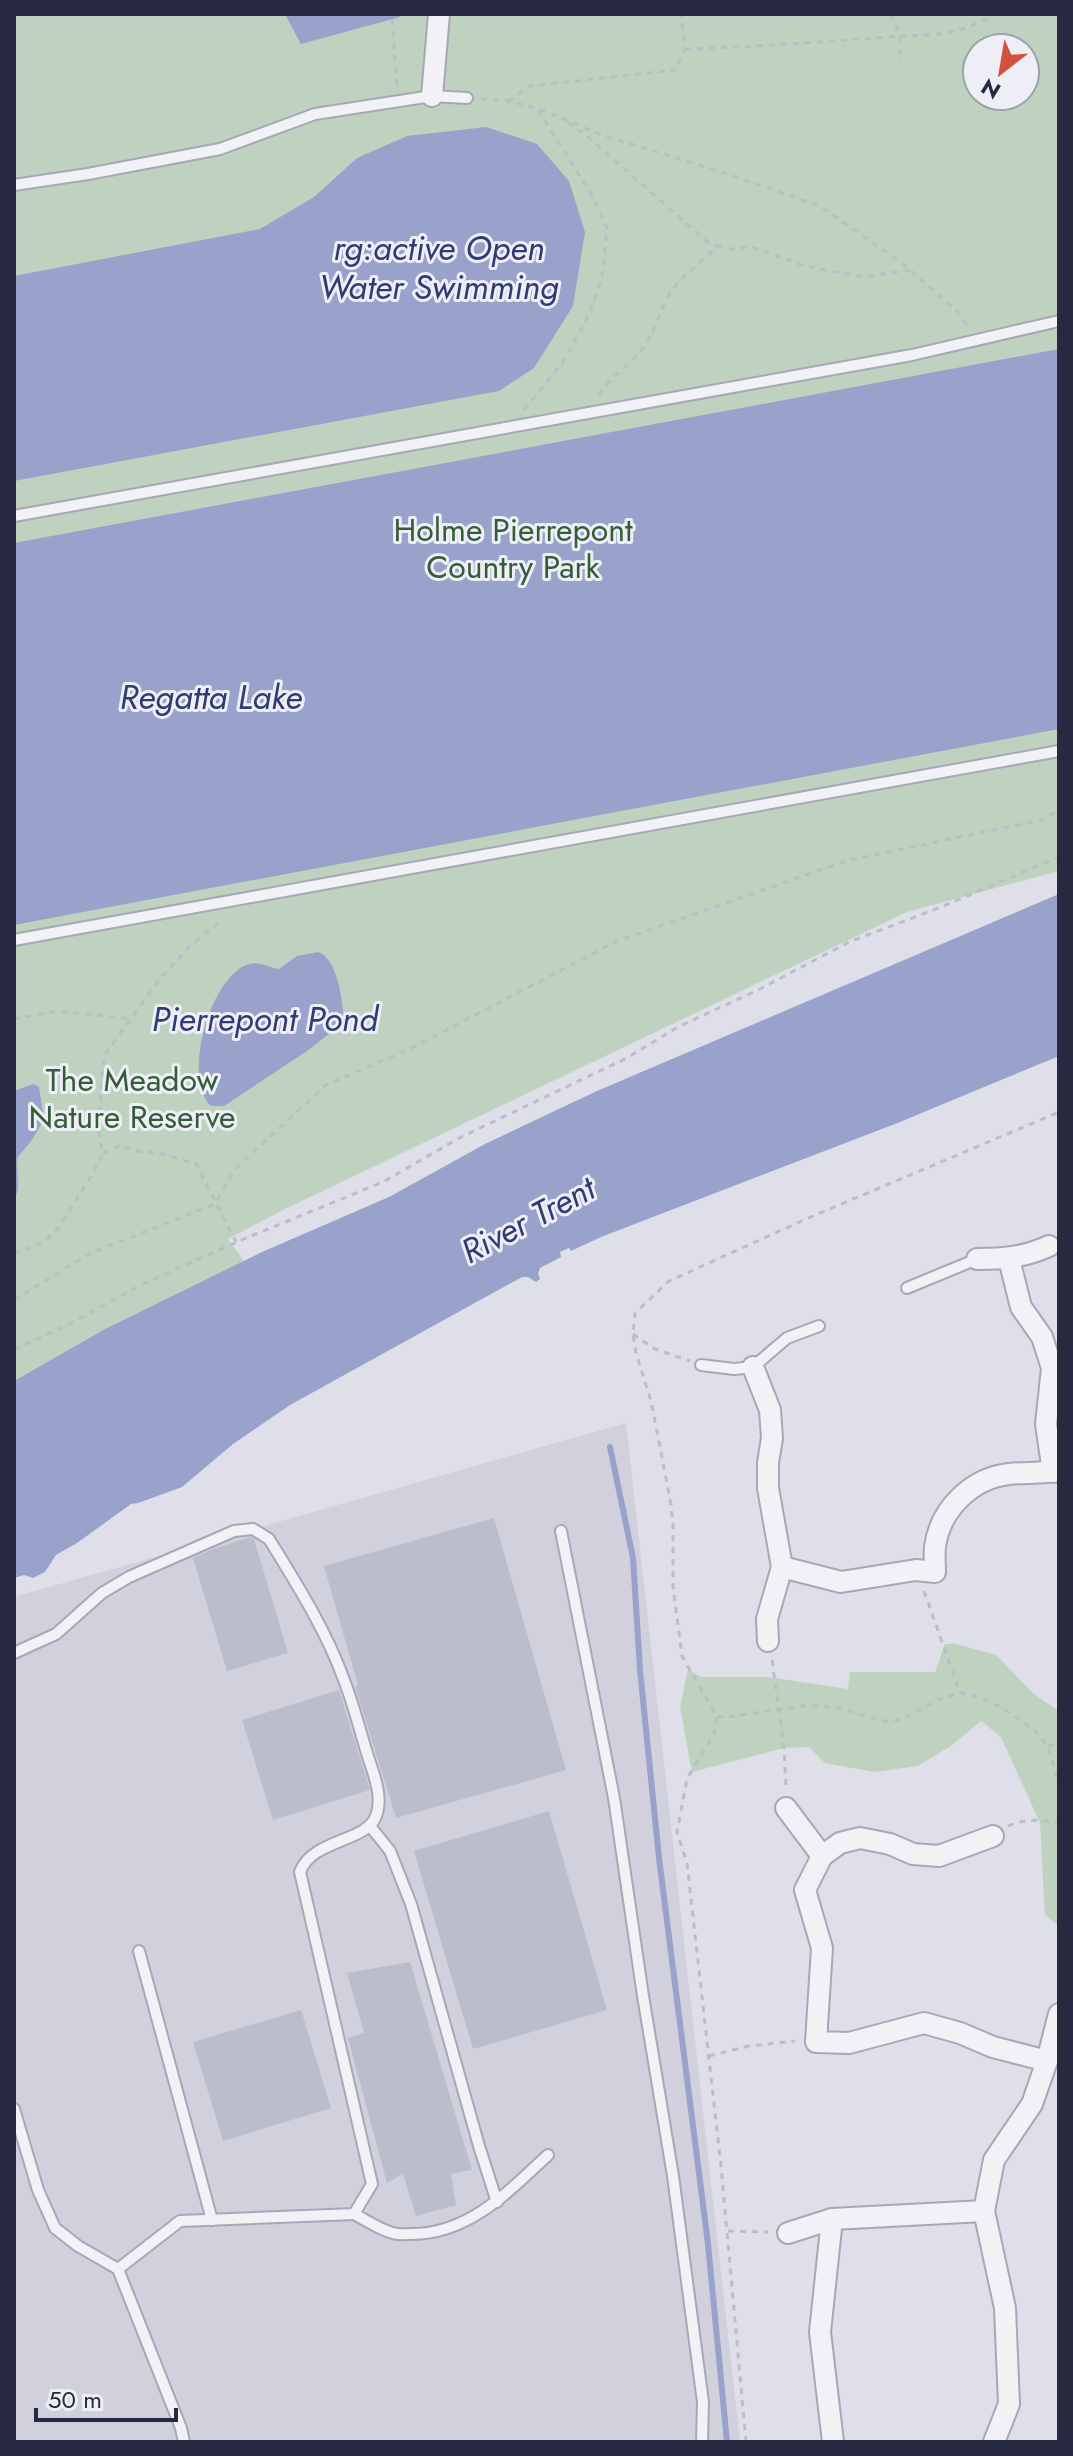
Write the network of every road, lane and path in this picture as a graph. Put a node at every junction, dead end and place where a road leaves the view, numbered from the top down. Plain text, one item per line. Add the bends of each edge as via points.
1 (439, 14) edge
2 (681, 14) edge
3 (891, 14) edge
4 (996, 14) edge
5 (392, 19) dead end
6 (900, 36) junction
7 (685, 49) junction
8 (900, 62) dead end
9 (432, 96) junction
10 (467, 98) joint
11 (508, 101) junction
12 (398, 103) junction
13 (537, 108) junction
14 (562, 119) junction
15 (14, 185) edge
16 (724, 240) dead end
17 (717, 245) junction
18 (911, 270) junction
19 (1059, 321) edge
20 (975, 339) junction
21 (589, 412) junction
22 (511, 426) junction
23 (14, 516) edge
24 (1059, 751) edge
25 (1059, 810) edge
26 (1059, 857) edge
27 (228, 914) dead end
28 (14, 940) edge
29 (14, 1019) edge
30 (132, 1019) junction
31 (1059, 1112) edge
32 (103, 1153) junction
33 (215, 1204) junction
34 (236, 1242) junction
35 (1049, 1246) dead end
36 (14, 1254) edge
37 (977, 1259) joint
38 (1009, 1259) junction
39 (907, 1288) dead end
40 (14, 1300) edge
41 (819, 1326) dead end
42 (633, 1334) junction
43 (14, 1350) edge
44 (701, 1365) joint
45 (753, 1367) junction
46 (1056, 1471) edge
47 (561, 1531) dead end
48 (782, 1567) junction
49 (925, 1571) junction
50 (768, 1641) joint
51 (14, 1653) edge
52 (960, 1693) junction
53 (780, 1709) junction
54 (717, 1717) junction
55 (1059, 1743) edge
56 (1048, 1746) junction
57 (1059, 1787) edge
58 (786, 1808) joint
59 (1059, 1823) edge
60 (370, 1826) junction
61 (993, 1836) joint
62 (822, 1856) junction
63 (139, 1951) dead end
64 (1059, 2014) edge
65 (816, 2042) junction
66 (709, 2056) junction
67 (1047, 2061) junction
68 (14, 2109) edge
69 (548, 2155) dead end
70 (497, 2202) junction
71 (984, 2211) junction
72 (354, 2214) junction
73 (832, 2219) junction
74 (212, 2220) junction
75 (727, 2231) junction
76 (788, 2233) joint
77 (118, 2269) junction
78 (184, 2442) edge
79 (702, 2442) edge
80 (746, 2442) edge
81 (833, 2442) edge
82 (994, 2442) edge

1 - 9 street
2 - 7 path
3 - 6 path
4 - 6 path via 962,30
5 - 12 path
6 - 7 path
6 - 8 path
7 - 11 path via 676,70 530,86
9 - 10 lane
9 - 12 lane
10 - 11 path
11 - 13 path
12 - 15 lane via 315,114 220,149
13 - 14 path
13 - 22 path via 607,228 602,277 590,313 563,362
14 - 17 path
14 - 18 path via 820,206
16 - 17 path
17 - 18 path via 752,247 805,266 863,277
17 - 21 path via 676,285 645,345 607,381
18 - 20 path via 958,312
19 - 20 lane
20 - 21 lane via 912,355
21 - 22 lane
22 - 23 lane
24 - 28 lane
25 - 33 path via 1041,820 846,861 617,941 412,1048 326,1085 236,1168
26 - 34 path via 849,942 461,1137 383,1182
27 - 30 path via 190,946
29 - 30 path via 56,1011
30 - 32 path via 104,1056 98,1130
31 - 42 path via 669,1281 635,1313
32 - 33 path via 121,1145 196,1164
32 - 36 path via 59,1227 46,1241
33 - 34 path
33 - 40 path via 91,1253
34 - 43 path
35 - 38 street
37 - 38 street
37 - 39 lane
38 - 46 street via 1021,1307 1042,1337 1052,1368 1046,1424
41 - 45 lane via 787,1338
42 - 44 path via 655,1349
42 - 54 path via 670,1499 682,1656
44 - 45 lane
45 - 48 street via 770,1410 768,1488
46 - 49 street via 986,1479 964,1492 947,1513
47 - 79 lane via 614,1798 673,2176 703,2402
48 - 49 street via 841,1582
48 - 50 street via 767,1619
49 - 52 path
50 - 53 path
51 - 60 lane via 56,1634 102,1593 129,1577 234,1531 253,1529 269,1539 335,1657 379,1794
52 - 53 path via 901,1720 808,1705
52 - 56 path via 999,1706
53 - 54 path
53 - 58 path
54 - 66 path via 714,1734 687,1779 677,1832 687,1863
55 - 56 path
56 - 57 path
58 - 62 street
59 - 61 path via 1013,1823
60 - 70 lane via 390,1851 404,1883
60 - 72 lane via 311,1855 300,1872 372,2184
61 - 62 street via 939,1856 860,1838 840,1843
62 - 65 street via 805,1890 822,1948
63 - 74 lane
64 - 67 street
65 - 66 path via 761,2044
65 - 67 street via 849,2043 924,2023
66 - 75 path
67 - 71 street via 1032,2104 994,2160
68 - 77 lane via 55,2228
69 - 70 lane
70 - 72 lane via 443,2231 422,2234 394,2234
71 - 73 street
71 - 82 street via 1005,2308 1009,2404
72 - 74 lane
73 - 76 street
73 - 81 street via 820,2332
74 - 77 lane via 180,2221
75 - 76 path
75 - 80 path
77 - 78 lane

